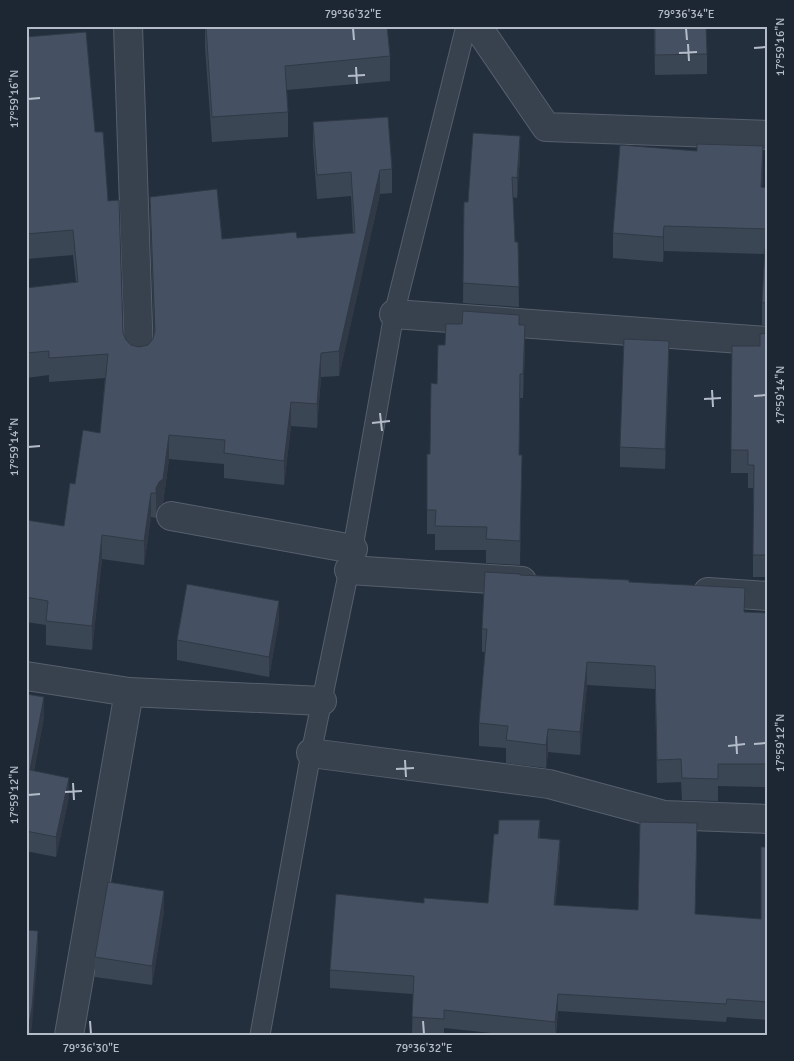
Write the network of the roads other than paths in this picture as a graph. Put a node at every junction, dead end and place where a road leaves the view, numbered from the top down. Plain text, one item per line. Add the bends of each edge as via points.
1 (128, 26) edge
2 (466, 26) edge
3 (477, 26) edge
4 (768, 135) edge
5 (394, 314) junction
6 (768, 341) edge
7 (139, 356) edge
8 (171, 516) dead end
9 (351, 559) junction
10 (549, 582) edge
11 (688, 591) edge
12 (768, 596) edge
13 (26, 676) edge
14 (129, 692) junction
15 (322, 701) junction
16 (311, 753) junction
17 (768, 819) edge
18 (69, 1035) edge
19 (260, 1035) edge

1 - 7 street
2 - 5 lane
3 - 4 street via 546,127
5 - 6 street
5 - 9 lane
8 - 9 street
9 - 10 street
9 - 15 lane
11 - 12 street
13 - 14 street
14 - 15 street
14 - 18 street
15 - 16 lane
16 - 17 street via 549,784 664,815
16 - 19 lane

